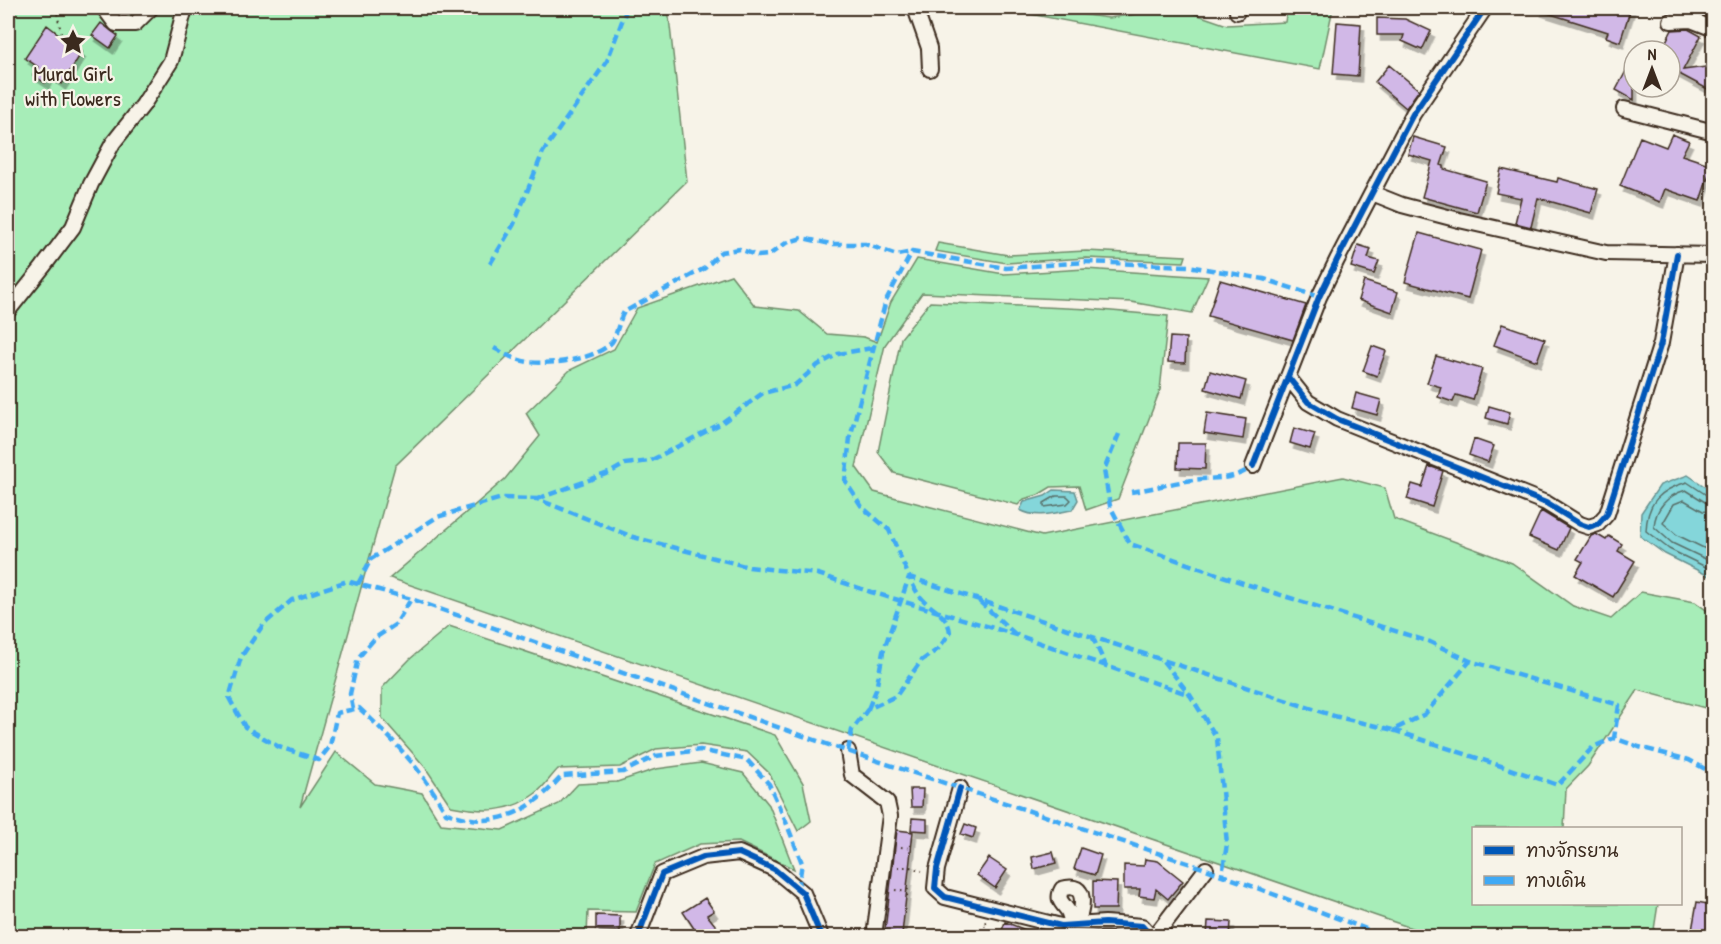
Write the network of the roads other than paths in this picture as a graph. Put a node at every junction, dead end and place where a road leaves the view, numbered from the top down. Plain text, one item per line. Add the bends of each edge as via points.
1 (104, 8) edge
2 (151, 8) edge
3 (185, 8) edge
4 (915, 8) edge
5 (1485, 8) edge
6 (1700, 8) edge
7 (1692, 20) junction
8 (1671, 21) dead end
9 (1713, 29) edge
10 (930, 69) dead end
11 (1624, 109) dead end
12 (1713, 132) edge
13 (1372, 193) junction
14 (1677, 254) junction
15 (1713, 255) edge
16 (8, 311) edge
17 (1288, 377) junction
18 (1253, 466) dead end
19 (848, 751) dead end
20 (960, 788) dead end
21 (1206, 869) dead end
22 (638, 936) edge
23 (821, 936) edge
24 (874, 936) edge
25 (1153, 936) edge

1 - 2 street via 116,24 135,24
3 - 16 street via 171,61 112,143 73,227
4 - 10 street via 929,48
5 - 13 street via 1413,114
6 - 7 street
7 - 8 street
7 - 9 street
11 - 12 street
13 - 14 street via 1402,206 1573,247 1606,253
13 - 17 street via 1319,297
14 - 15 street
14 - 17 street via 1662,343 1607,514 1589,527 1546,503 1337,419 1308,402
17 - 18 street
19 - 24 street via 852,775 887,802 890,816
20 - 25 street via 936,875 935,888 945,897 1061,926 1142,926
21 - 25 street
22 - 23 street via 662,874 703,857 739,853 774,869 803,893

